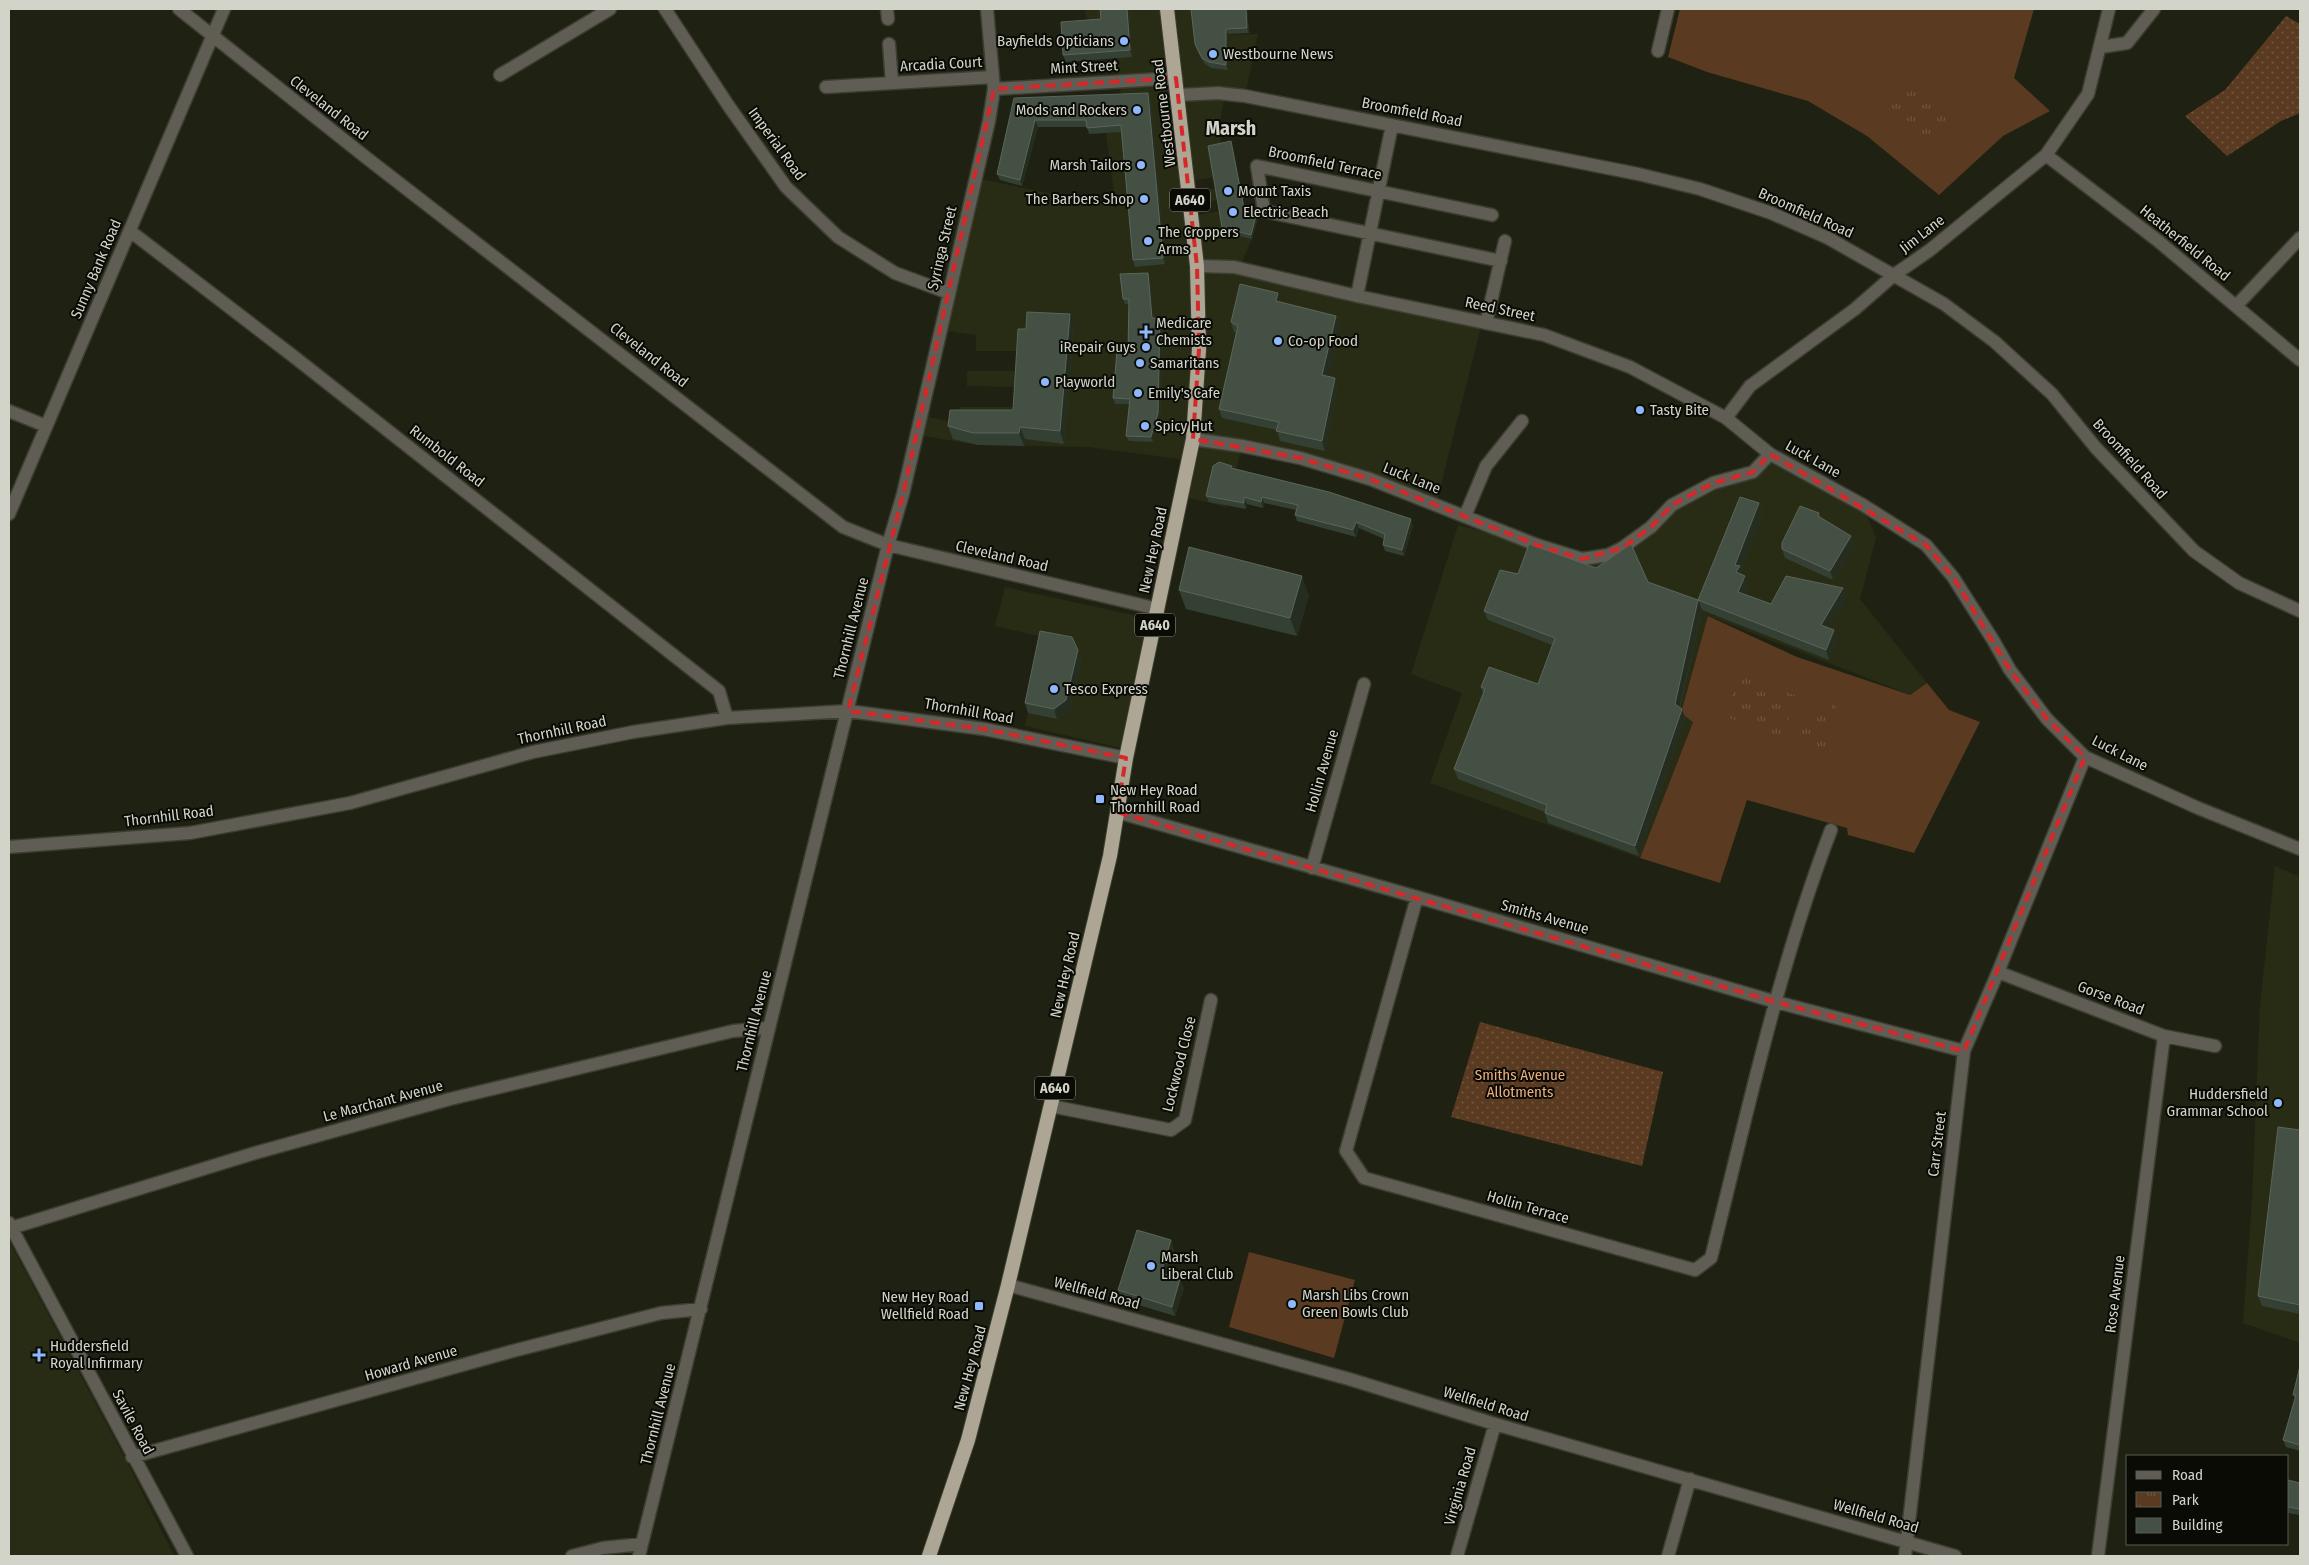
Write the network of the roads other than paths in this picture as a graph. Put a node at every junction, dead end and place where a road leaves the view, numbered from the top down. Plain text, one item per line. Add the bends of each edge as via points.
1 (179, 9) edge
2 (224, 9) edge
3 (610, 9) edge
4 (665, 9) edge
5 (987, 9) edge
6 (1167, 9) edge
7 (1668, 9) edge
8 (2109, 9) edge
9 (2154, 9) edge
10 (212, 36) junction
11 (890, 44) dead end
12 (2101, 47) junction
13 (1658, 51) dead end
14 (500, 75) dead end
15 (1176, 78) junction
16 (892, 83) junction
17 (993, 83) junction
18 (826, 87) dead end
19 (1178, 95) junction
20 (1392, 125) junction
21 (2046, 155) junction
22 (1379, 191) junction
23 (1492, 215) dead end
24 (130, 231) junction
25 (1370, 234) junction
26 (2300, 238) edge
27 (1506, 241) dead end
28 (1501, 261) junction
29 (1197, 266) junction
30 (1894, 275) junction
31 (949, 293) junction
32 (1357, 296) junction
33 (2236, 306) junction
34 (1486, 323) junction
35 (2300, 360) edge
36 (1197, 393) joint
37 (9, 410) edge
38 (1726, 418) junction
39 (1522, 421) dead end
40 (46, 426) junction
41 (1193, 439) junction
42 (1770, 454) junction
43 (904, 494) joint
44 (9, 514) edge
45 (1465, 516) junction
46 (888, 546) junction
47 (1158, 609) junction
48 (2300, 611) edge
49 (1364, 684) dead end
50 (848, 711) junction
51 (727, 718) junction
52 (2085, 757) junction
53 (1126, 758) junction
54 (1117, 812) junction
55 (1831, 830) dead end
56 (9, 846) edge
57 (2300, 848) edge
58 (1312, 868) junction
59 (1417, 897) junction
60 (1998, 972) junction
61 (1211, 1000) dead end
62 (1776, 1002) junction
63 (768, 1028) junction
64 (2164, 1036) junction
65 (2215, 1046) dead end
66 (1964, 1051) junction
67 (1051, 1106) junction
68 (10, 1225) edge
69 (1008, 1285) junction
70 (701, 1309) junction
71 (1495, 1424) junction
72 (132, 1457) junction
73 (1690, 1479) junction
74 (1907, 1542) junction
75 (641, 1550) edge
76 (188, 1556) edge
77 (572, 1556) edge
78 (928, 1556) edge
79 (1457, 1556) edge
80 (1668, 1556) edge
81 (1905, 1556) edge
82 (1954, 1556) edge
83 (2098, 1556) edge

1 - 10 street, Cleveland Road
2 - 10 street, Sunny Bank Road
3 - 14 street
4 - 31 street, Imperial Road via 786,187 838,237 895,273
5 - 17 street, Syringa Street
6 - 15 highway, Westbourne Road / A640
7 - 13 street
8 - 12 street, Jim Lane
9 - 12 street via 2127,43
10 - 24 street, Sunny Bank Road
10 - 46 street, Cleveland Road via 843,527
11 - 16 street, Arcadia Court
12 - 21 street, Jim Lane via 2088,94
15 - 17 street, Mint Street
15 - 19 highway, Westbourne Road / A640
16 - 17 street, Arcadia Court
16 - 18 street, Arcadia Court
17 - 31 street, Syringa Street via 989,121
19 - 20 street, Broomfield Road via 1218,93 1245,96
19 - 29 highway, Westbourne Road / A640
20 - 22 street
20 - 30 street, Broomfield Road via 1700,189 1771,213 1828,238
21 - 30 street, Jim Lane via 1930,250
21 - 33 street, Heatherfield Road via 2157,240
22 - 23 street, Broomfield Terrace
22 - 25 street
22 - 25 street, Broomfield Terrace via 1257,166 1264,211
24 - 40 street, Sunny Bank Road
24 - 51 street, Rumbold Road via 719,691
25 - 28 street, Broomfield Terrace
25 - 32 street
26 - 33 street
27 - 28 street
28 - 34 street
29 - 32 street, Reed Street via 1234,267
29 - 36 highway, Westbourne Road / A640 via 1200,313
30 - 38 street, Jim Lane via 1855,309 1750,386
30 - 48 street, Broomfield Road via 1944,304 1995,342 2045,388 2148,505 2194,551 2239,583
31 - 43 street, Syringa Street
32 - 34 street, Reed Street
33 - 35 street, Heatherfield Road
34 - 38 street, Reed Street via 1544,335 1630,367
36 - 41 highway, New Hey Road / A640
37 - 40 street
38 - 42 street, Reed Street
39 - 45 street via 1486,466
40 - 44 street, Sunny Bank Road
41 - 45 street, Luck Lane via 1300,458 1370,478
41 - 47 highway, New Hey Road / A640
42 - 45 street, Luck Lane via 1753,472 1713,483 1672,505 1651,527 1608,555 1582,559
42 - 52 street, Luck Lane via 1863,505 1926,545 1953,578 2010,670 2047,719
43 - 46 street, Thornhill Avenue
46 - 47 street, Cleveland Road
46 - 50 street, Thornhill Avenue
47 - 53 highway, New Hey Road / A640
49 - 58 street, Hollin Avenue
50 - 51 street, Thornhill Road
50 - 53 street, Thornhill Road via 984,729
50 - 63 street, Thornhill Avenue
51 - 56 street, Thornhill Road via 533,752 350,803 190,832
52 - 57 street, Luck Lane via 2198,808
52 - 60 street, Carr Street
53 - 54 highway, New Hey Road / A640
54 - 58 street, Smiths Avenue
54 - 67 highway, New Hey Road / A640 via 1110,856
55 - 62 street via 1814,874
58 - 59 street, Smiths Avenue
59 - 62 street, Smiths Avenue
59 - 62 street, Hollin Terrace via 1346,1151 1364,1178 1695,1270 1710,1258
60 - 64 street, Gorse Road
60 - 66 street, Carr Street
61 - 67 street, Lockwood Close via 1185,1120 1170,1130
62 - 66 street, Smiths Avenue
63 - 68 street, Le Marchant Avenue via 733,1031 450,1099
63 - 70 street, Thornhill Avenue
64 - 65 street, Gorse Road
64 - 83 street, Rose Avenue
66 - 74 street, Carr Street
67 - 69 highway, New Hey Road / A640
68 - 72 street, Savile Road
69 - 71 street, Wellfield Road via 1349,1379
69 - 78 highway, New Hey Road / A640 via 968,1440
70 - 72 street, Howard Avenue via 661,1313 509,1352
70 - 75 street, Thornhill Avenue
71 - 73 street, Wellfield Road
71 - 79 street, Virginia Road
72 - 76 street, Savile Road
73 - 74 street, Wellfield Road
73 - 80 street
74 - 81 street, Carr Street
74 - 82 street, Wellfield Road
75 - 77 street via 603,1548

